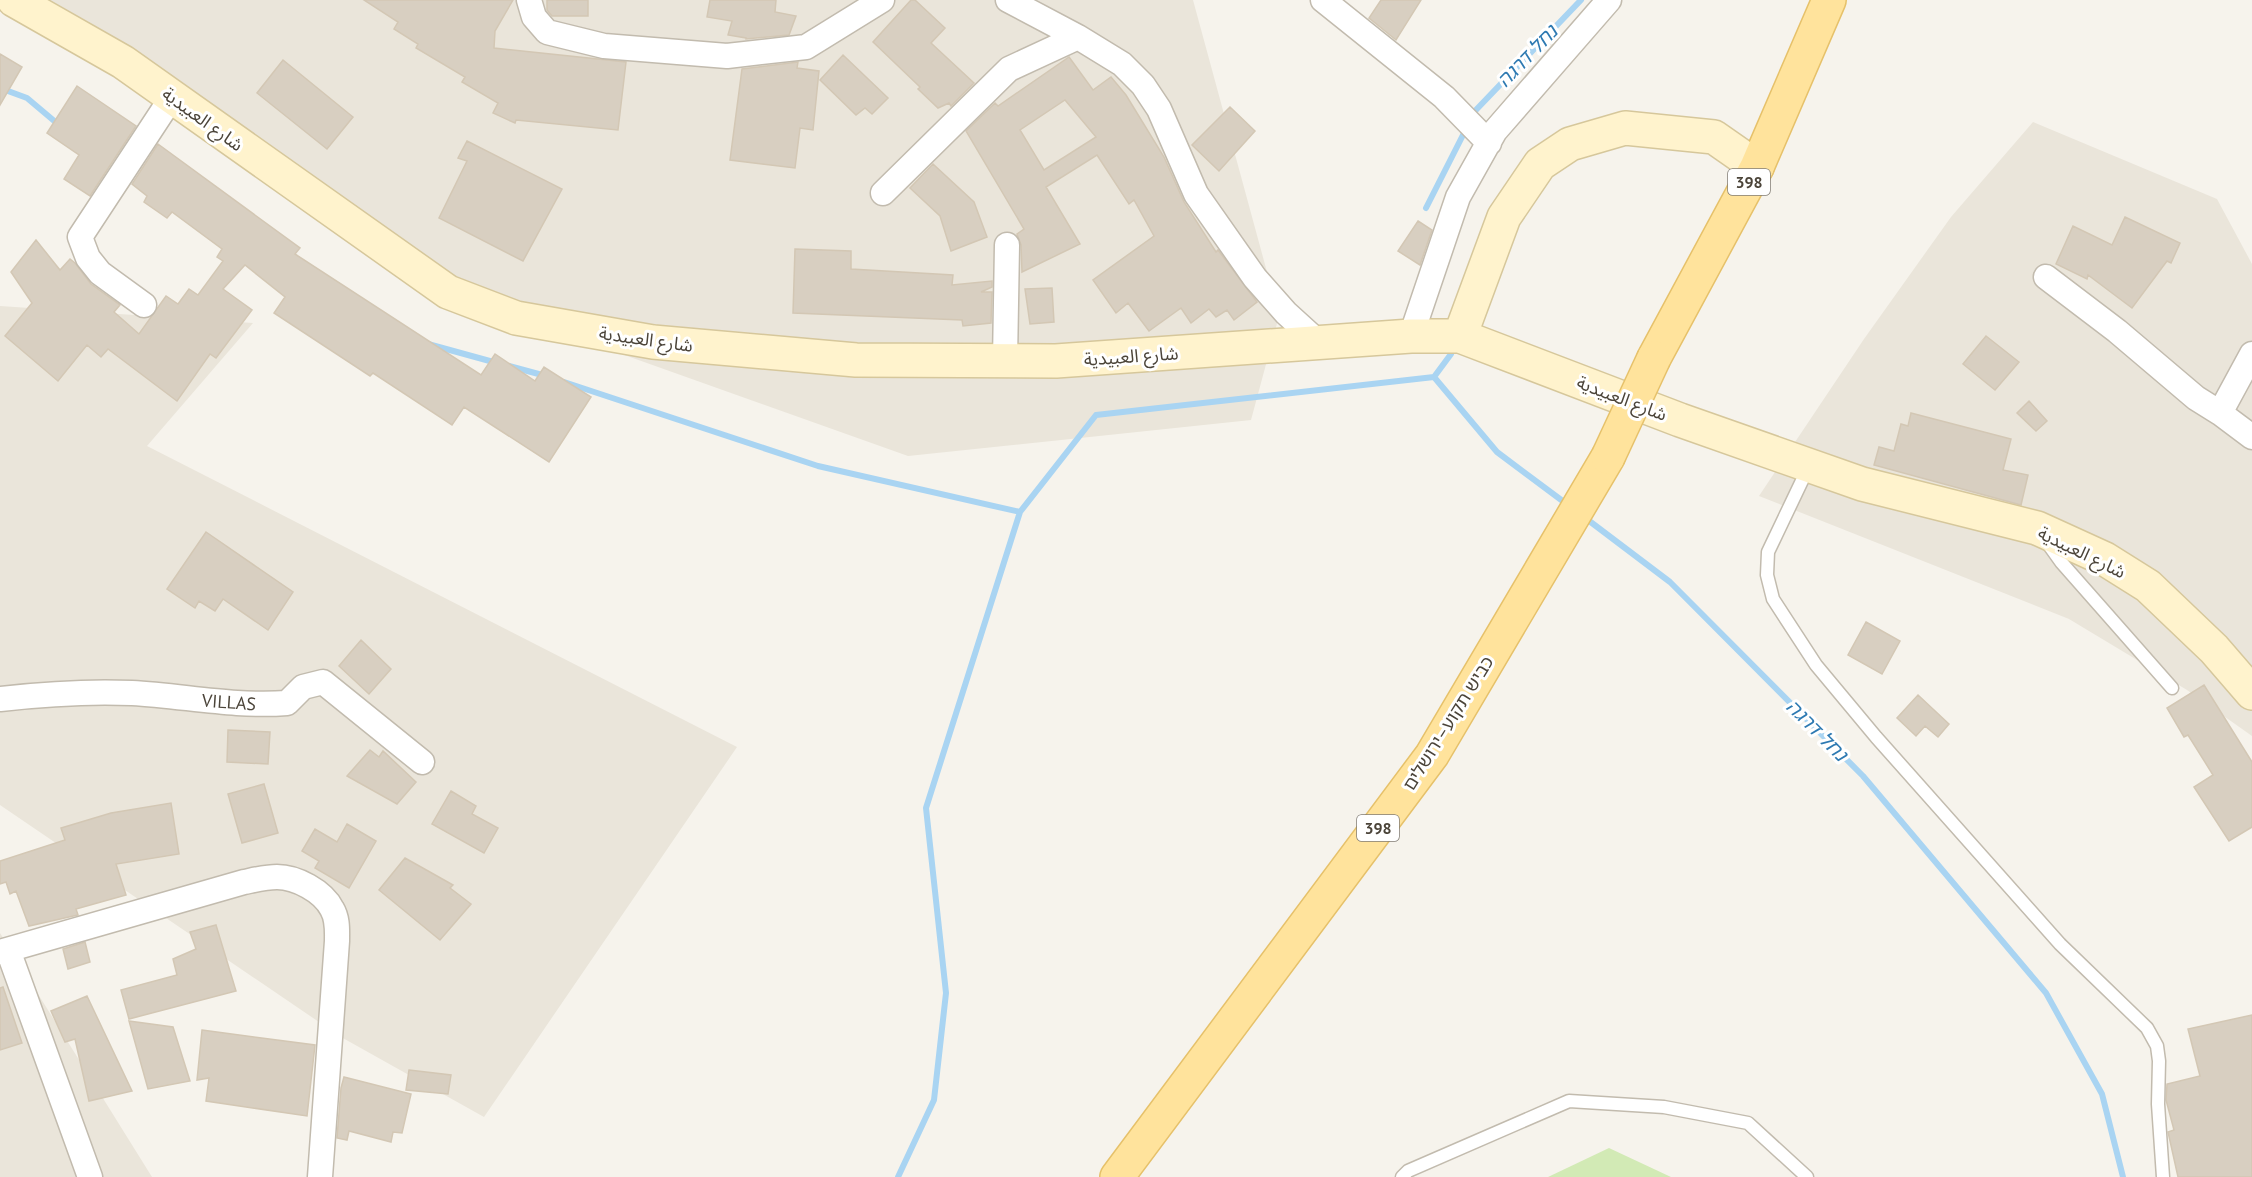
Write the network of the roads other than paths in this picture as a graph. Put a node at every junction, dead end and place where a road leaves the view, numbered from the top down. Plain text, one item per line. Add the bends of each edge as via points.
1 (14, 0) edge
2 (529, 0) edge
3 (882, 0) edge
4 (1008, 0) edge
5 (1323, 0) edge
6 (1609, 0) edge
7 (1829, 0) edge
8 (1078, 37) junction
9 (172, 97) junction
10 (1488, 143) junction
11 (1757, 167) junction
12 (883, 193) dead end
13 (1007, 244) dead end
14 (2046, 278) dead end
15 (144, 305) dead end
16 (1411, 336) junction
17 (1460, 336) junction
18 (1319, 343) junction
19 (2252, 354) edge
20 (1005, 361) junction
21 (2220, 413) junction
22 (2252, 437) edge
23 (1810, 465) junction
24 (2037, 528) junction
25 (2172, 688) dead end
26 (2252, 693) edge
27 (0, 699) edge
28 (422, 762) dead end
29 (4, 951) edge
30 (90, 1177) edge
31 (320, 1177) edge
32 (1117, 1177) edge
33 (1402, 1177) edge
34 (1807, 1177) edge
35 (2163, 1177) edge

1 - 9 main road, شارع العبيدية via 123,62
2 - 3 street via 534,16 547,32 604,46 727,56 806,47
4 - 8 street
5 - 10 street via 1444,97
6 - 10 street via 1495,130
7 - 11 main road, 398
8 - 12 street via 1009,69
8 - 18 street via 1122,64 1143,85 1159,109 1196,194 1255,278
9 - 15 street via 80,237 88,258 100,273
9 - 20 main road, شارع العبيدية via 448,292 516,318 653,342 855,360
10 - 16 street via 1458,197
11 - 17 main road via 1714,137 1625,128 1570,144 1540,164 1504,217
11 - 32 main road, כביש תקוע–ירושלים / 398, bridge via 1654,358 1608,457 1432,755
13 - 20 street
14 - 21 street
16 - 17 main road, شارع العبيدية
16 - 18 main road, شارع العبيدية
17 - 23 main road, شارع العبيدية
18 - 20 main road, شارع العبيدية
19 - 21 street
21 - 22 street
23 - 24 main road, شارع العبيدية via 1862,484
23 - 35 lane via 1768,552 1767,575 1773,598 1816,665 1876,737 2060,944 2146,1028 2157,1046 2159,1061
24 - 25 lane via 2061,562
24 - 26 main road, شارع العبيدية via 2105,559 2148,586 2214,649
27 - 28 street, VILLAS via 132,693 256,706 287,703 303,687 323,682
29 - 30 street
29 - 31 street via 244,882 278,877 318,893 332,907 338,941
33 - 34 lane via 1569,1101 1664,1107 1748,1123

